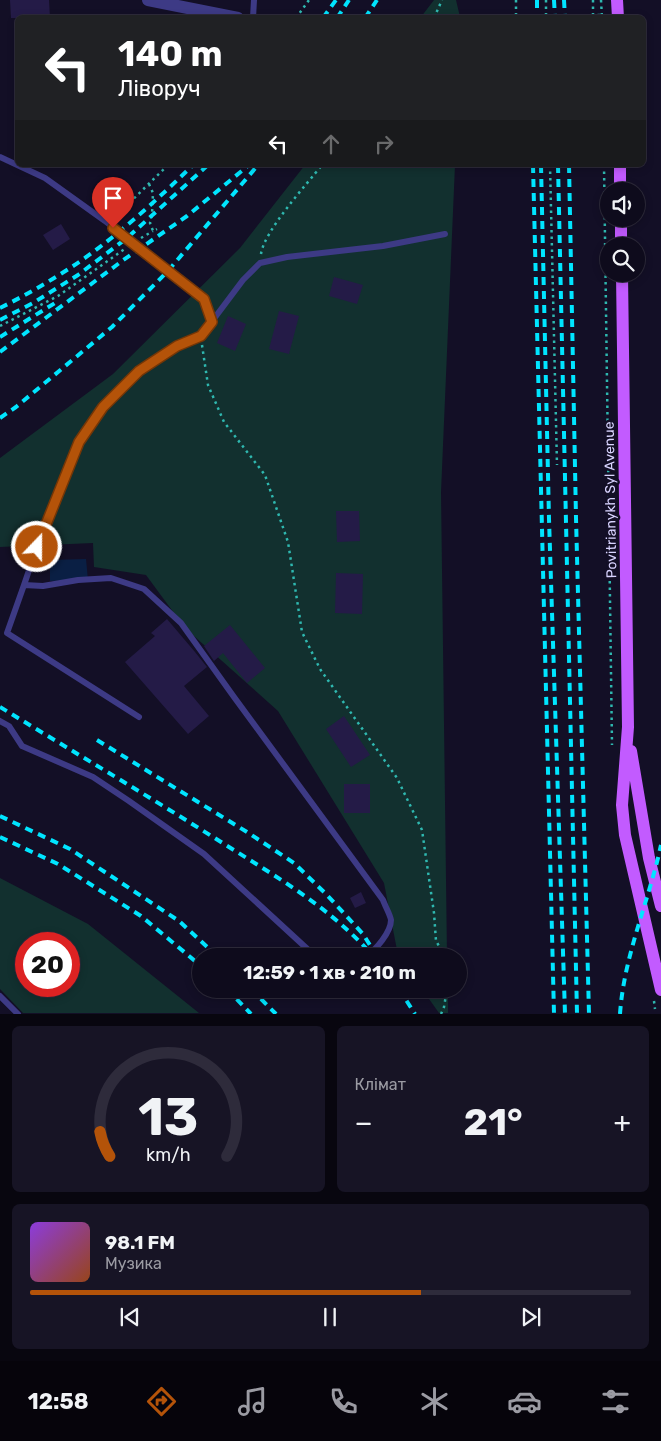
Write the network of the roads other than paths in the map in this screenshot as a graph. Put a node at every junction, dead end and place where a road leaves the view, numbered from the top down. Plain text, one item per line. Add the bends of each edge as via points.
1 (148, 0) edge
2 (254, 0) edge
3 (617, 0) edge
4 (223, 15) edge
5 (253, 15) edge
6 (618, 15) edge
7 (0, 157) edge
8 (15, 164) edge
9 (21, 167) edge
10 (620, 167) edge
11 (620, 182) edge
12 (445, 234) dead end
13 (622, 282) edge
14 (212, 322) junction
15 (24, 585) junction
16 (139, 717) dead end
17 (0, 721) edge
18 (628, 726) junction
19 (661, 906) edge
20 (306, 948) edge
21 (376, 948) edge
22 (661, 990) edge
23 (0, 996) edge
24 (18, 1014) edge

1 - 4 street
2 - 5 lane
3 - 6 main road
7 - 8 lane
9 - 14 lane via 45,178 101,218 204,299
10 - 11 main road
12 - 14 lane via 260,263
13 - 18 main road, Povitrianykh Syl Avenue
14 - 15 lane via 201,336 177,346 139,371 103,407 79,442
15 - 16 lane via 7,633
15 - 21 lane via 43,586 110,578 144,589 181,623 383,900 391,920 386,935
17 - 20 lane via 9,726 22,746 93,777 204,854
18 - 19 main road, Povitrianykh Syl Avenue via 641,812
18 - 22 main road, Povitrianykh Syl Avenue via 622,805 625,835
23 - 24 lane

